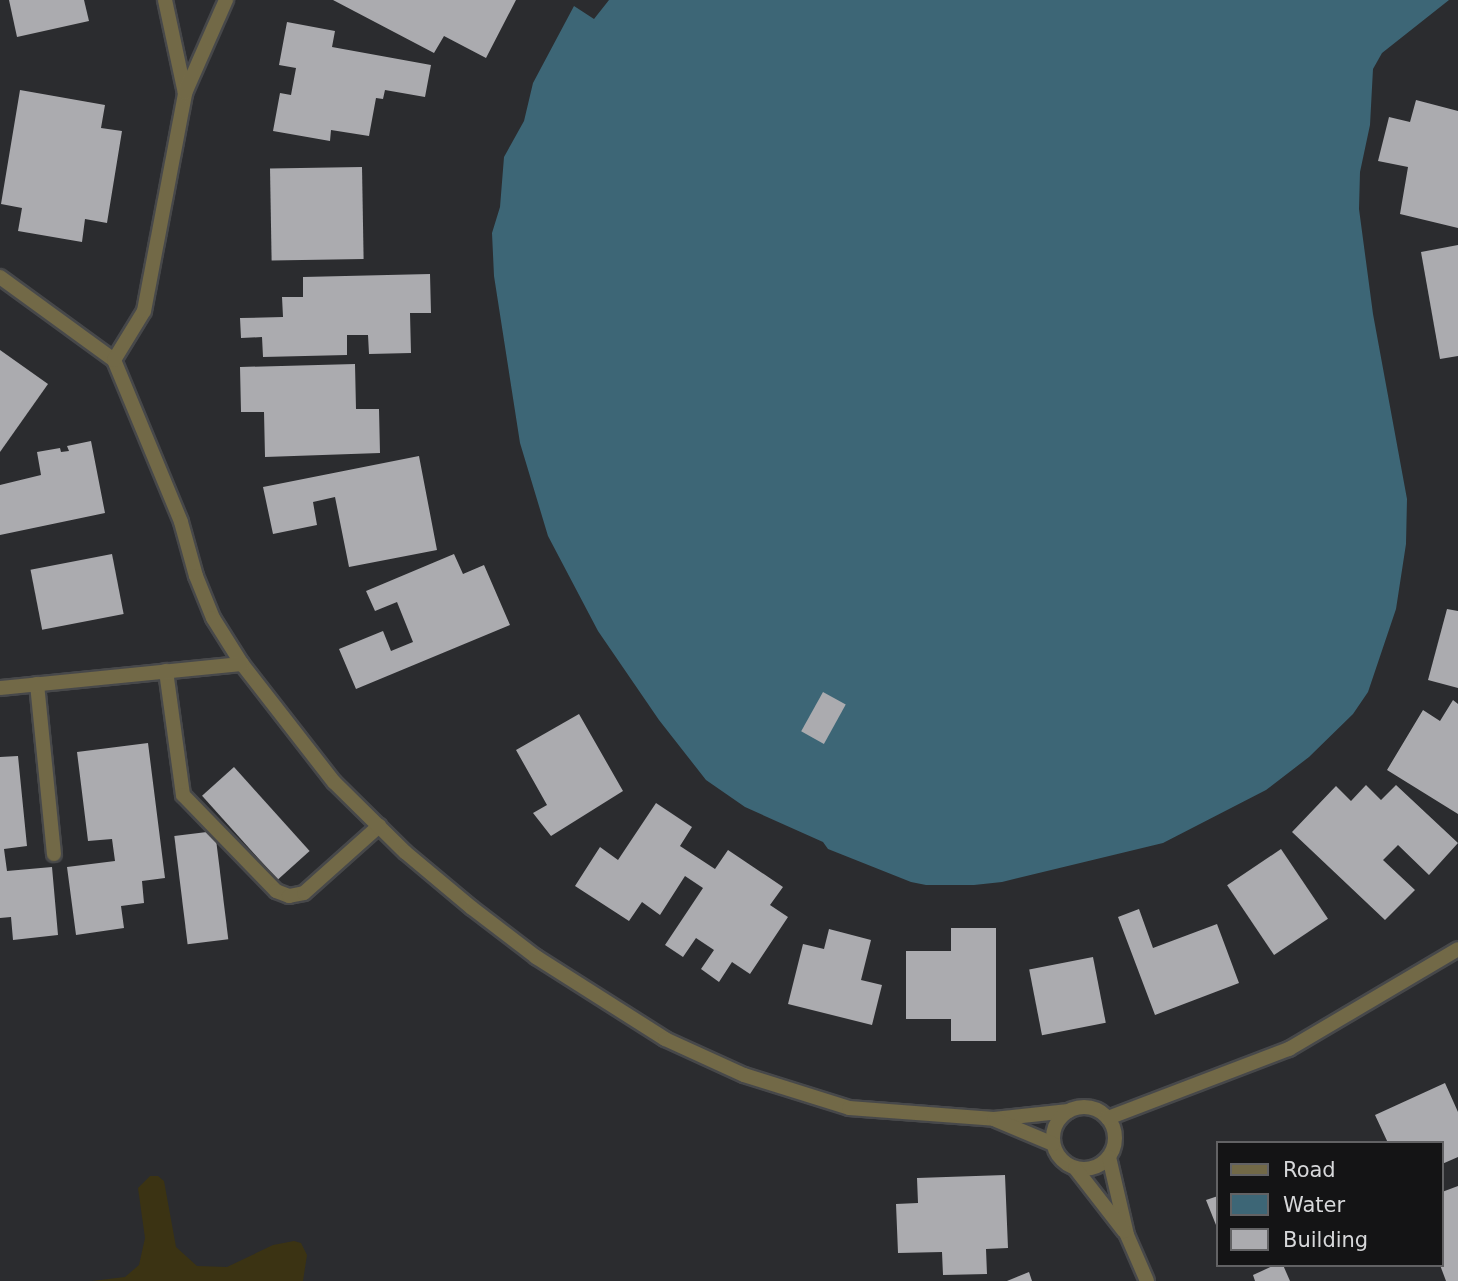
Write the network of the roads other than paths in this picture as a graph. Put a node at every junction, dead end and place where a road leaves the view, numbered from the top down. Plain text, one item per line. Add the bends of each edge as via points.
1 (165, 0) edge
2 (226, 0) edge
3 (185, 93) junction
4 (0, 277) edge
5 (114, 360) junction
6 (242, 664) junction
7 (166, 671) junction
8 (37, 684) junction
9 (0, 688) edge
10 (379, 826) junction
11 (54, 854) dead end
12 (1458, 949) edge
13 (1069, 1111) junction
14 (1108, 1118) junction
15 (994, 1119) junction
16 (1053, 1144) junction
17 (1110, 1157) junction
18 (1075, 1168) junction
19 (1127, 1235) junction
20 (1147, 1281) edge

1 - 3 street
2 - 3 street
3 - 5 street via 144,311
4 - 5 street
5 - 6 street via 181,522 213,618
6 - 7 street
6 - 10 street via 334,782
7 - 8 street
7 - 10 street via 183,795 276,891 289,896 304,893
8 - 9 street
8 - 11 street
10 - 15 street via 452,892 536,957 666,1039 744,1075 849,1108
12 - 14 street via 1289,1049
13 - 14 street via 1090,1107
13 - 15 street
13 - 16 street via 1055,1125
14 - 17 street via 1116,1137
15 - 16 street
16 - 18 street via 1061,1159
17 - 18 street via 1094,1167
17 - 19 street
18 - 19 street
19 - 20 street

